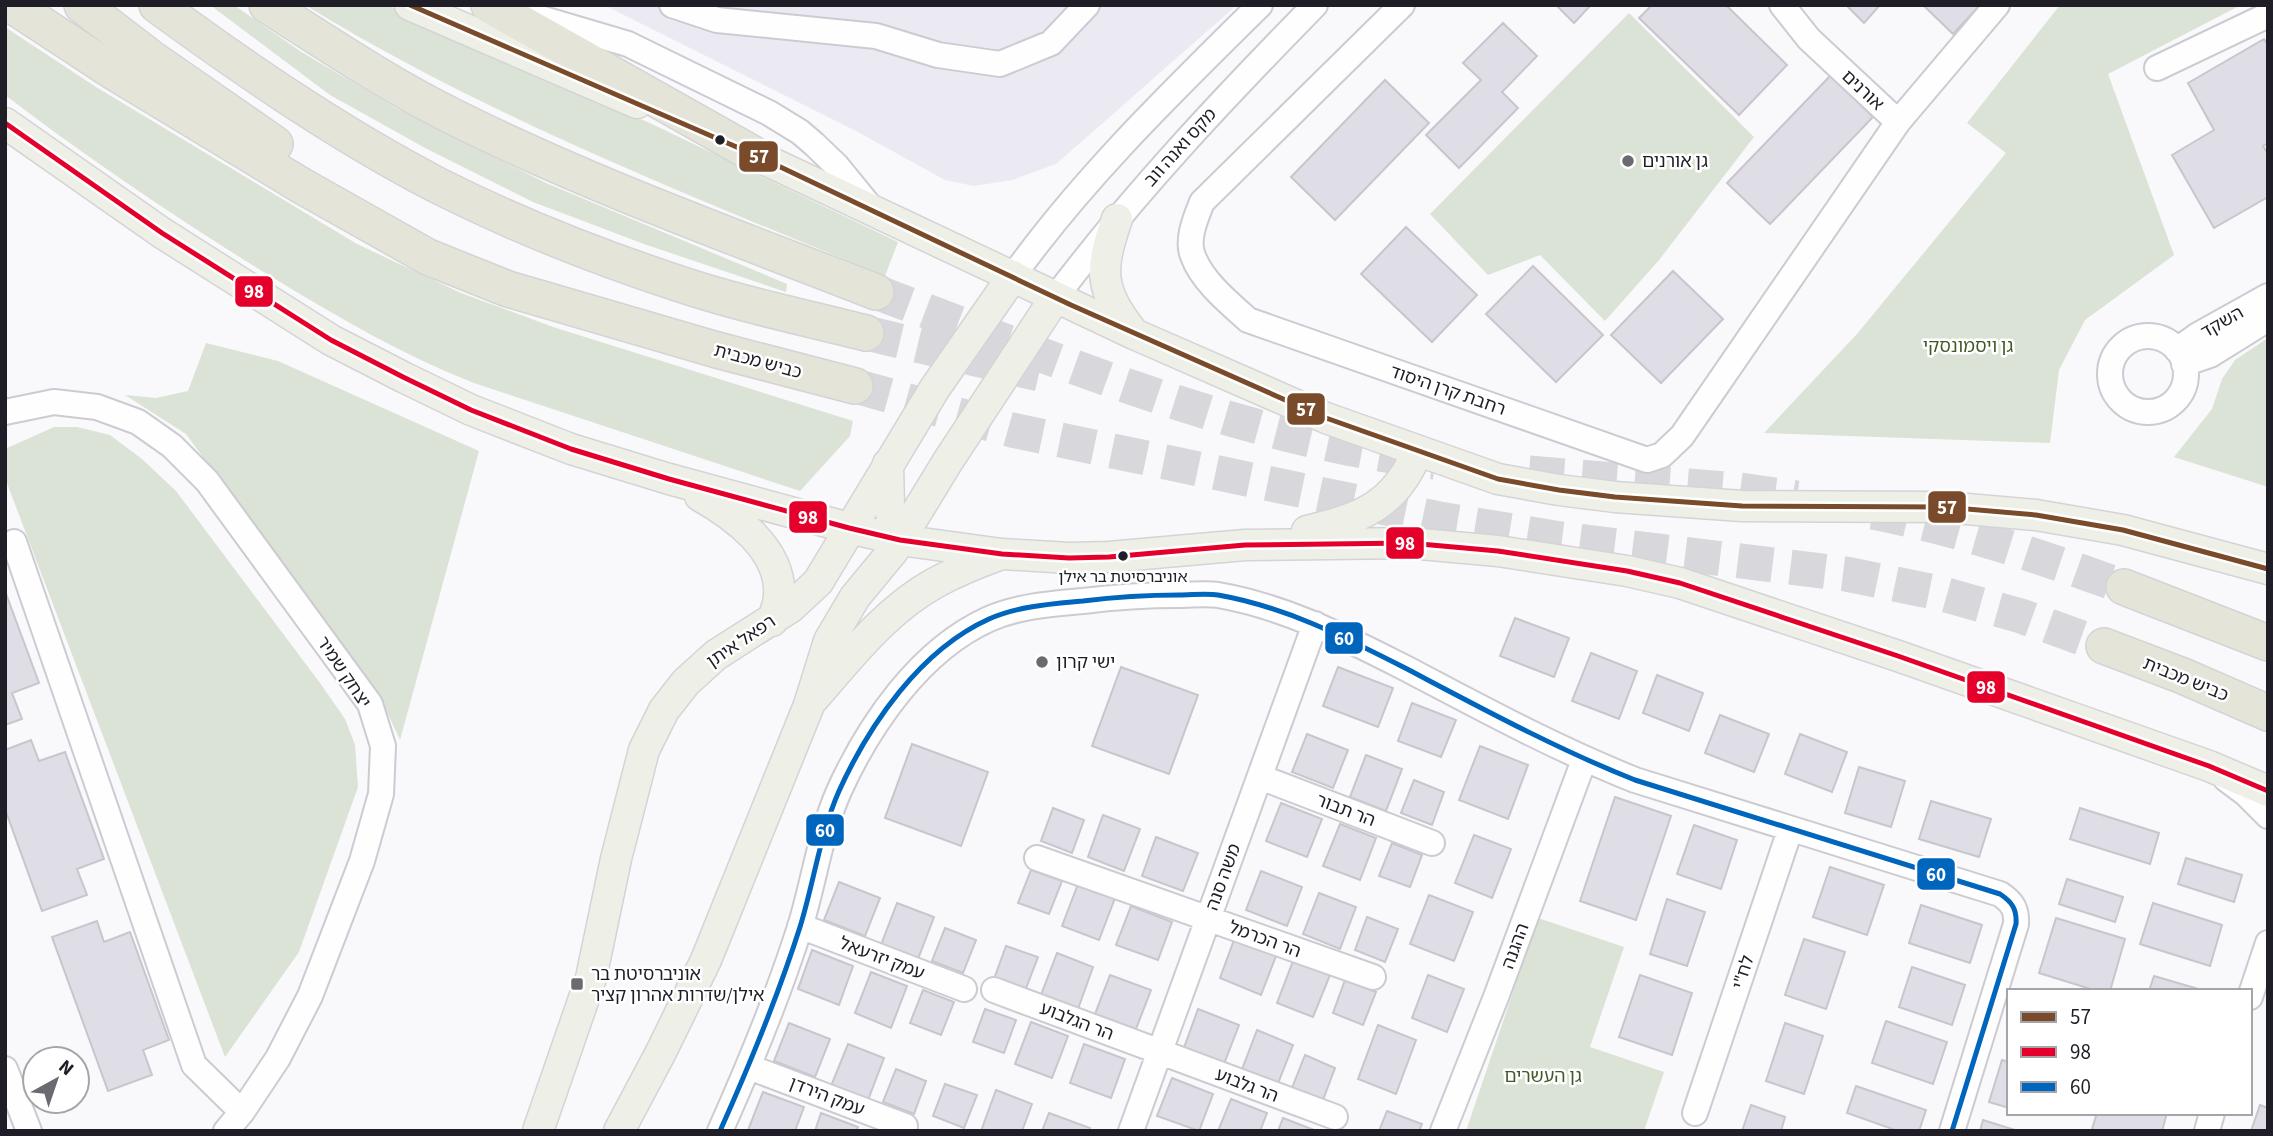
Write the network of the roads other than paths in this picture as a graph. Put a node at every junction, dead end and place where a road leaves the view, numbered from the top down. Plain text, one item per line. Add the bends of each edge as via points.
1 (12, 5) edge
2 (82, 5) edge
3 (157, 5) edge
4 (267, 5) edge
5 (410, 5) edge
6 (491, 5) edge
7 (673, 5) edge
8 (1087, 5) edge
9 (1260, 5) edge
10 (1315, 5) edge
11 (1402, 5) edge
12 (1782, 5) edge
13 (1997, 5) edge
14 (2268, 15) edge
15 (2157, 68) dead end
16 (5, 121) edge
17 (1898, 122) junction
18 (755, 155) junction
19 (872, 209) junction
20 (1117, 219) junction
21 (1013, 276) junction
22 (876, 292) tunnel mouth
23 (2268, 296) edge
24 (1055, 298) junction
25 (2268, 319) edge
26 (866, 332) tunnel mouth
27 (662, 334) junction
28 (1134, 334) junction
29 (855, 386) tunnel mouth
30 (5, 412) edge
31 (1416, 452) junction
32 (888, 464) junction
33 (669, 479) junction
34 (849, 528) junction
35 (900, 540) junction
36 (14, 542) dead end
37 (1245, 545) junction
38 (1002, 554) junction
39 (2268, 569) edge
40 (2124, 587) tunnel mouth
41 (772, 621) junction
42 (1315, 624) junction
43 (2268, 643) edge
44 (2104, 646) tunnel mouth
45 (808, 705) junction
46 (2268, 713) edge
47 (1584, 760) junction
48 (2208, 766) junction
49 (1260, 777) junction
50 (2268, 791) edge
51 (2268, 816) edge
52 (1790, 830) junction
53 (1432, 843) dead end
54 (1037, 858) dead end
55 (1208, 919) junction
56 (800, 926) junction
57 (2268, 943) edge
58 (1373, 977) dead end
59 (964, 989) dead end
60 (994, 990) dead end
61 (2252, 991) edge
62 (1160, 1052) junction
63 (748, 1067) junction
64 (5, 1069) edge
65 (1695, 1113) dead end
66 (1335, 1117) dead end
67 (234, 1121) edge
68 (905, 1126) dead end
69 (29, 1131) edge
70 (538, 1131) edge
71 (619, 1131) edge
72 (720, 1131) edge
73 (1131, 1131) edge
74 (1443, 1131) edge
75 (1952, 1131) edge

1 - 27 highway via 137,87 428,257 508,289
2 - 27 highway via 268,139 411,224 514,275
3 - 26 highway via 373,149 497,213 679,284
4 - 22 highway via 453,117 557,165
5 - 18 main road
6 - 18 highway
6 - 19 street via 628,44 769,113 821,151
7 - 8 street via 717,20 876,36 938,55 1000,64 1051,43
9 - 21 street via 1092,178
10 - 20 street, מקס ואנה ווב via 1188,136
11 - 17 street, רחבת קרן היסוד via 1202,202 1192,226 1192,255 1216,292 1248,320 1647,460 1662,455 1682,436
12 - 17 street, אורנים via 1808,38
13 - 17 street, אורנים
14 - 15 street
16 - 33 main road via 162,233 331,340 535,436
18 - 19 main road
19 - 21 main road
20 - 24 street, מקס ואנה ווב
20 - 28 main road via 1106,254 1105,279 1118,313
21 - 24 main road
21 - 32 main road, רפאל איתן
23 - 25 street, השקד via 2198,335 2181,357 2210,355
24 - 28 main road
24 - 35 main road
27 - 29 highway, כביש מכבית
28 - 31 main road
30 - 67 street, יצחק שמיר via 54,402 97,407 138,422 172,446 207,481 370,704 383,746 381,794 362,861 310,996 278,1058
31 - 37 main road via 1404,479 1369,511 1343,522
31 - 39 main road via 1497,479 1615,497 1742,506 1944,507 2036,515 2123,530
32 - 34 main road, רפאל איתן
32 - 35 main road via 889,508
33 - 34 main road
33 - 41 main road via 734,519 767,553 779,594
34 - 35 main road
34 - 41 main road, רפאל איתן via 818,582
35 - 38 main road
35 - 45 main road via 842,615
36 - 67 street via 194,1065
37 - 38 main road via 1069,558
37 - 48 main road via 1443,545 1510,552 1680,583
38 - 45 main road via 919,593 864,642
40 - 43 highway
41 - 70 main road, רפאל איתן via 716,655 686,682 664,710 644,750 591,978
42 - 47 street
42 - 49 street, משה סנה
42 - 56 street via 1214,594 1040,605 975,627 912,678 872,730 838,793
44 - 46 highway, כביש מכבית
45 - 71 main road via 706,960
47 - 52 street
47 - 74 street, ההגנה
48 - 50 main road
48 - 51 street
49 - 53 street, הר תבור
49 - 55 street, משה סנה
52 - 65 street, לח"י
52 - 75 street via 2000,894 2014,907 2016,924
54 - 55 street, הר הכרמל
55 - 58 street, הר הכרמל
55 - 62 street, משה סנה
56 - 59 street, עמק יזרעאל
56 - 63 street
57 - 61 street
60 - 62 street, הר הגלבוע
62 - 66 street, הר גלבוע
62 - 73 street, משה סנה
63 - 68 street, עמק הירדן
63 - 72 street
64 - 69 street

